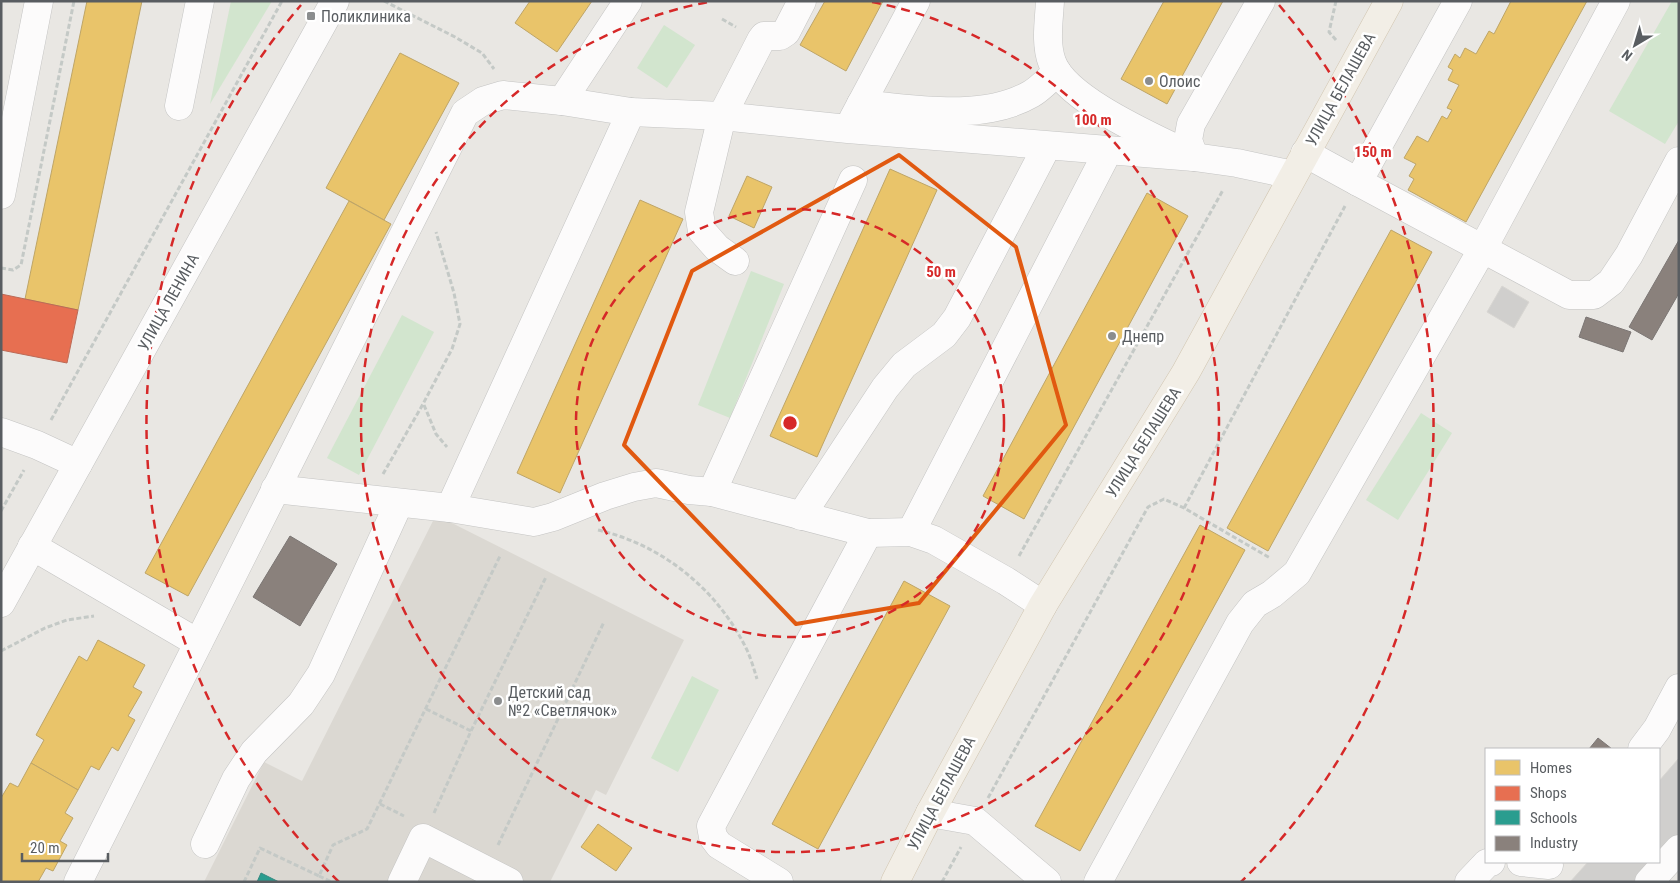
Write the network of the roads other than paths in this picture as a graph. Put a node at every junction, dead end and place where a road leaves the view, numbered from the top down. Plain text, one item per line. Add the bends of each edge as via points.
1 (39, 1) edge
2 (200, 1) edge
3 (335, 1) edge
4 (628, 1) edge
5 (802, 1) edge
6 (916, 1) edge
7 (1050, 1) edge
8 (1261, 1) edge
9 (1388, 1) edge
10 (1458, 1) edge
11 (1616, 1) edge
12 (1057, 72) junction
13 (562, 101) junction
14 (861, 104) junction
15 (179, 106) dead end
16 (631, 112) junction
17 (722, 116) junction
18 (848, 129) junction
19 (1047, 146) junction
20 (1108, 151) junction
21 (1194, 157) junction
22 (1679, 161) edge
23 (1299, 164) junction
24 (853, 180) dead end
25 (1358, 182) junction
26 (1, 195) edge
27 (1483, 248) junction
28 (735, 261) dead end
29 (1, 432) edge
30 (78, 464) junction
31 (275, 489) junction
32 (712, 492) junction
33 (398, 502) junction
34 (450, 508) junction
35 (800, 516) junction
36 (911, 532) junction
37 (868, 533) junction
38 (32, 546) junction
39 (1, 603) edge
40 (1043, 605) junction
41 (198, 643) junction
42 (1679, 688) edge
43 (1643, 748) edge
44 (930, 813) junction
45 (205, 844) dead end
46 (1679, 848) edge
47 (1487, 863) edge
48 (1525, 863) edge
49 (1551, 870) edge
50 (497, 876) edge
51 (78, 882) edge
52 (402, 882) edge
53 (779, 882) edge
54 (895, 882) edge
55 (1047, 882) edge
56 (1098, 882) edge
57 (1469, 882) edge
58 (1649, 882) edge

1 - 26 street
2 - 15 street
3 - 30 street, УЛИЦА ЛЕНИНА
4 - 13 street
5 - 17 street via 786,32 780,36 764,36 761,40
6 - 14 street
7 - 12 street via 1048,38
8 - 21 street via 1192,124 1188,140
9 - 23 main road, УЛИЦА БЕЛАШЕВА
10 - 25 street
11 - 27 street
12 - 14 street via 1032,94 1003,107 971,111 921,110
12 - 21 street via 1072,88 1126,125
13 - 16 street
13 - 31 street via 503,95 483,101 465,113
14 - 18 street
16 - 17 street
16 - 34 street
17 - 18 street
17 - 28 street via 699,212 702,231
18 - 19 street
19 - 20 street
19 - 35 street via 957,318 944,334 904,365 891,381
20 - 21 street
20 - 36 street
21 - 23 street via 1237,163
22 - 27 street via 1629,255 1611,282 1594,295 1569,295
23 - 25 street
23 - 40 main road, УЛИЦА БЕЛАШЕВА via 1186,372
24 - 32 street
25 - 27 street
27 - 56 street via 1297,573 1255,604 1240,623
29 - 30 street
30 - 38 street, УЛИЦА ЛЕНИНА
31 - 33 street
31 - 41 street
32 - 34 street via 656,483 605,496 534,522
32 - 35 street
33 - 34 street
33 - 45 street via 321,674 301,704 245,765
35 - 37 street
36 - 37 street
36 - 40 street via 934,540
37 - 53 street via 711,826 719,845
38 - 39 street, УЛИЦА ЛЕНИНА
38 - 41 street
40 - 44 main road, УЛИЦА БЕЛАШЕВА
41 - 51 street
42 - 43 street
44 - 54 main road, УЛИЦА БЕЛАШЕВА
44 - 55 street via 975,821
46 - 58 street
47 - 57 street
48 - 49 street
50 - 52 street via 423,838

